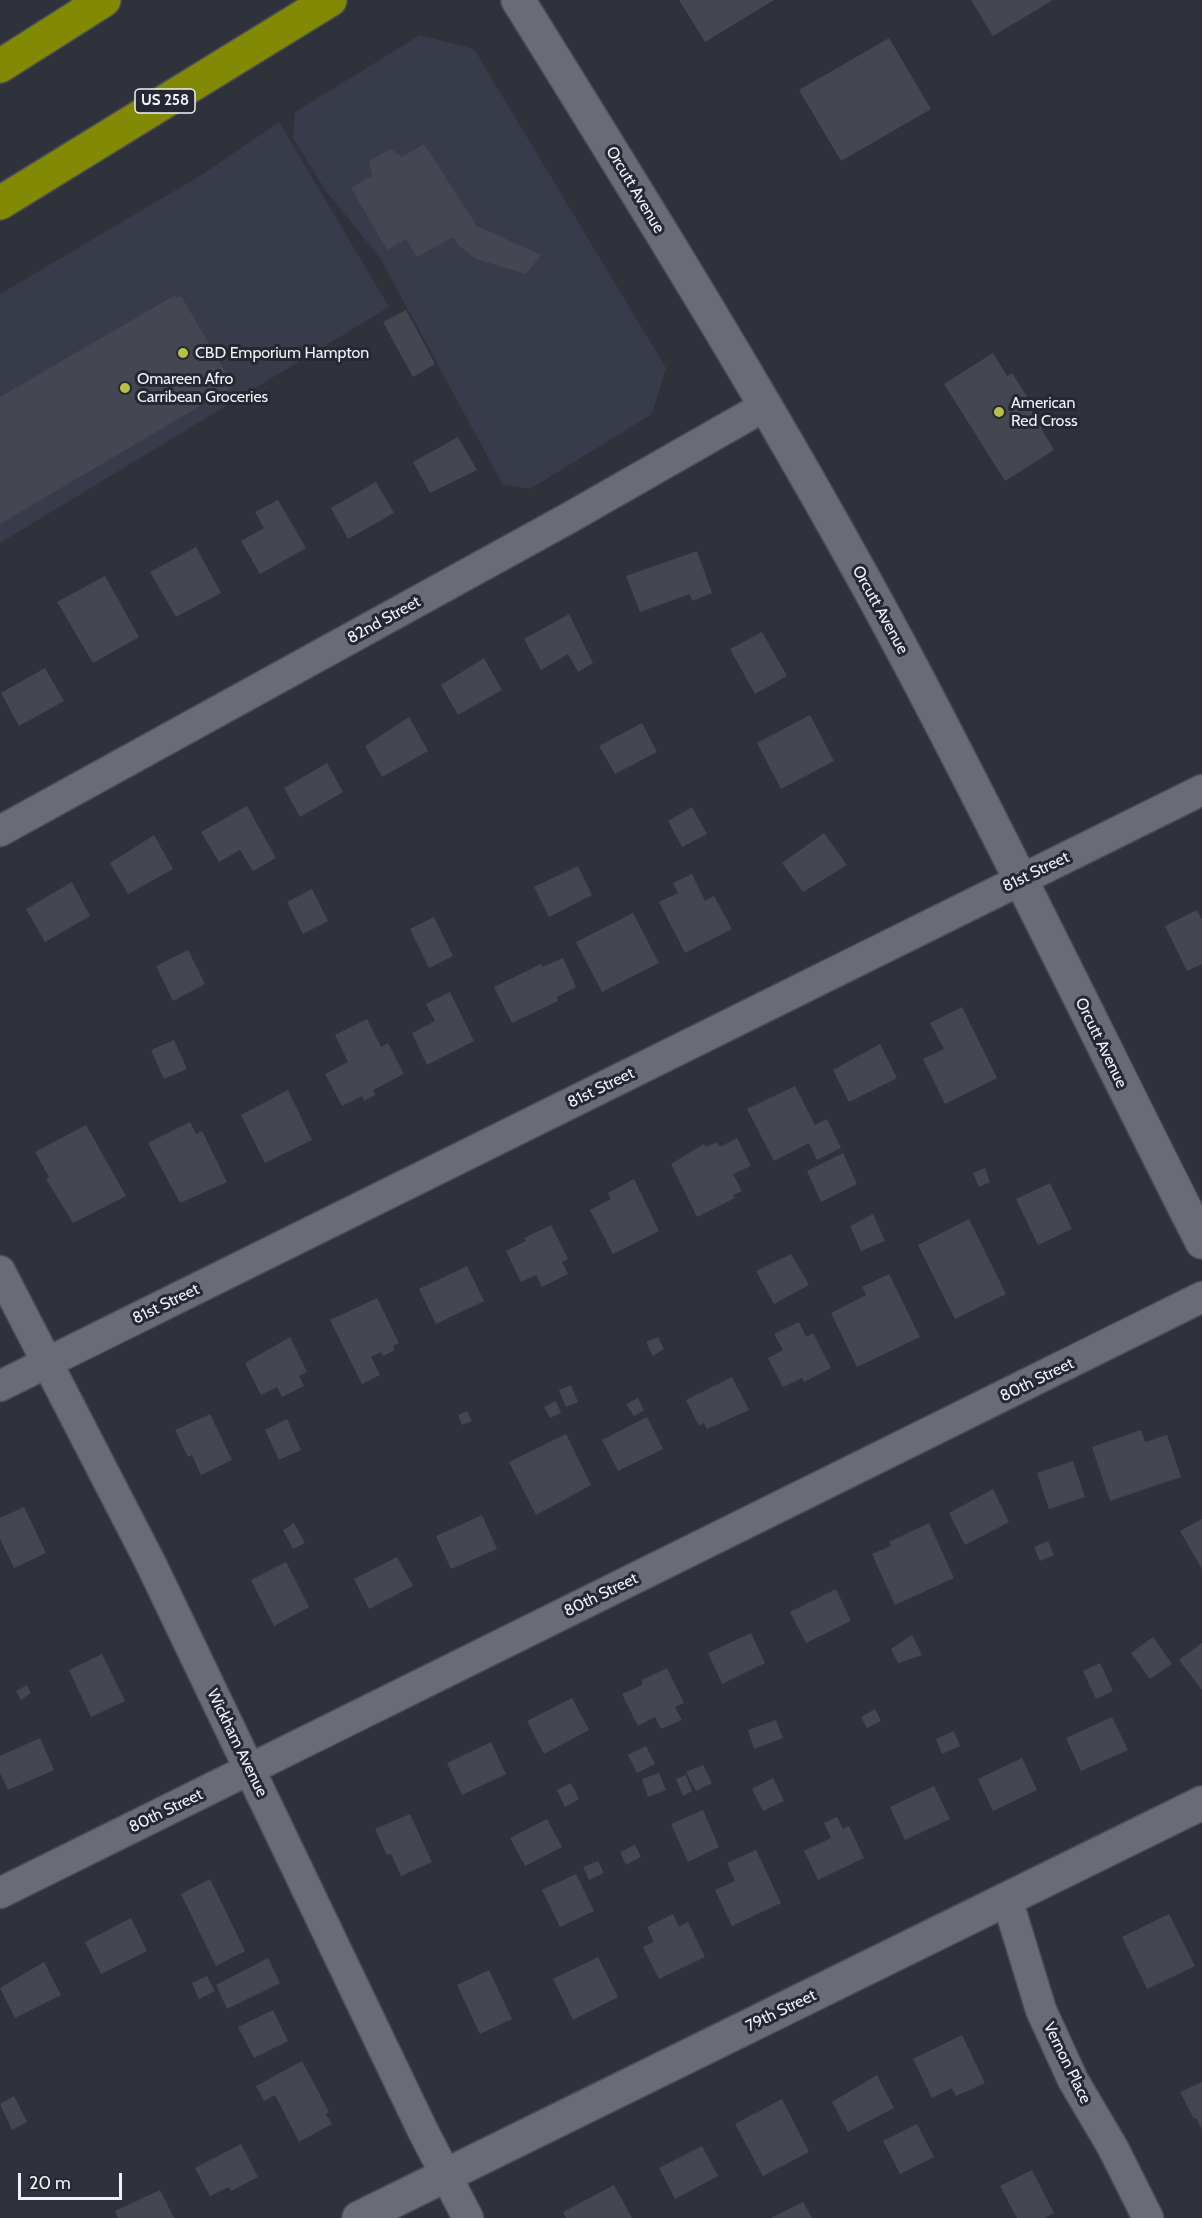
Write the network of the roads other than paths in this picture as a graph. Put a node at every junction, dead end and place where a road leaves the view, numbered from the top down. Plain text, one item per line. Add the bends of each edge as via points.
1 (104, 0) edge
2 (330, 0) edge
3 (518, 0) edge
4 (0, 66) edge
5 (0, 202) edge
6 (765, 406) junction
7 (1202, 790) edge
8 (0, 831) edge
9 (1022, 879) junction
10 (1202, 1242) edge
11 (0, 1271) edge
12 (1202, 1298) edge
13 (49, 1362) junction
14 (0, 1386) edge
15 (250, 1769) junction
16 (1202, 1803) edge
17 (0, 1893) edge
18 (1007, 1899) junction
19 (446, 2175) junction
20 (359, 2218) edge
21 (468, 2218) edge
22 (1148, 2218) edge

1 - 4 highway
2 - 5 highway, US 258
3 - 6 street, Orcutt Avenue
6 - 8 street, 82nd Street
6 - 9 street, Orcutt Avenue via 901,648
7 - 9 street, 81st Street
9 - 10 street, Orcutt Avenue
9 - 13 street, 81st Street
11 - 13 street, Wickham Avenue
12 - 15 street, 80th Street
13 - 14 street, 81st Street
13 - 15 street, Wickham Avenue
15 - 17 street, 80th Street
15 - 19 street, Wickham Avenue
16 - 18 street, 79th Street
18 - 19 street, 79th Street
18 - 22 street, Vernon Place via 1041,2010 1073,2080
19 - 20 street, 79th Street
19 - 21 street, Wickham Avenue

